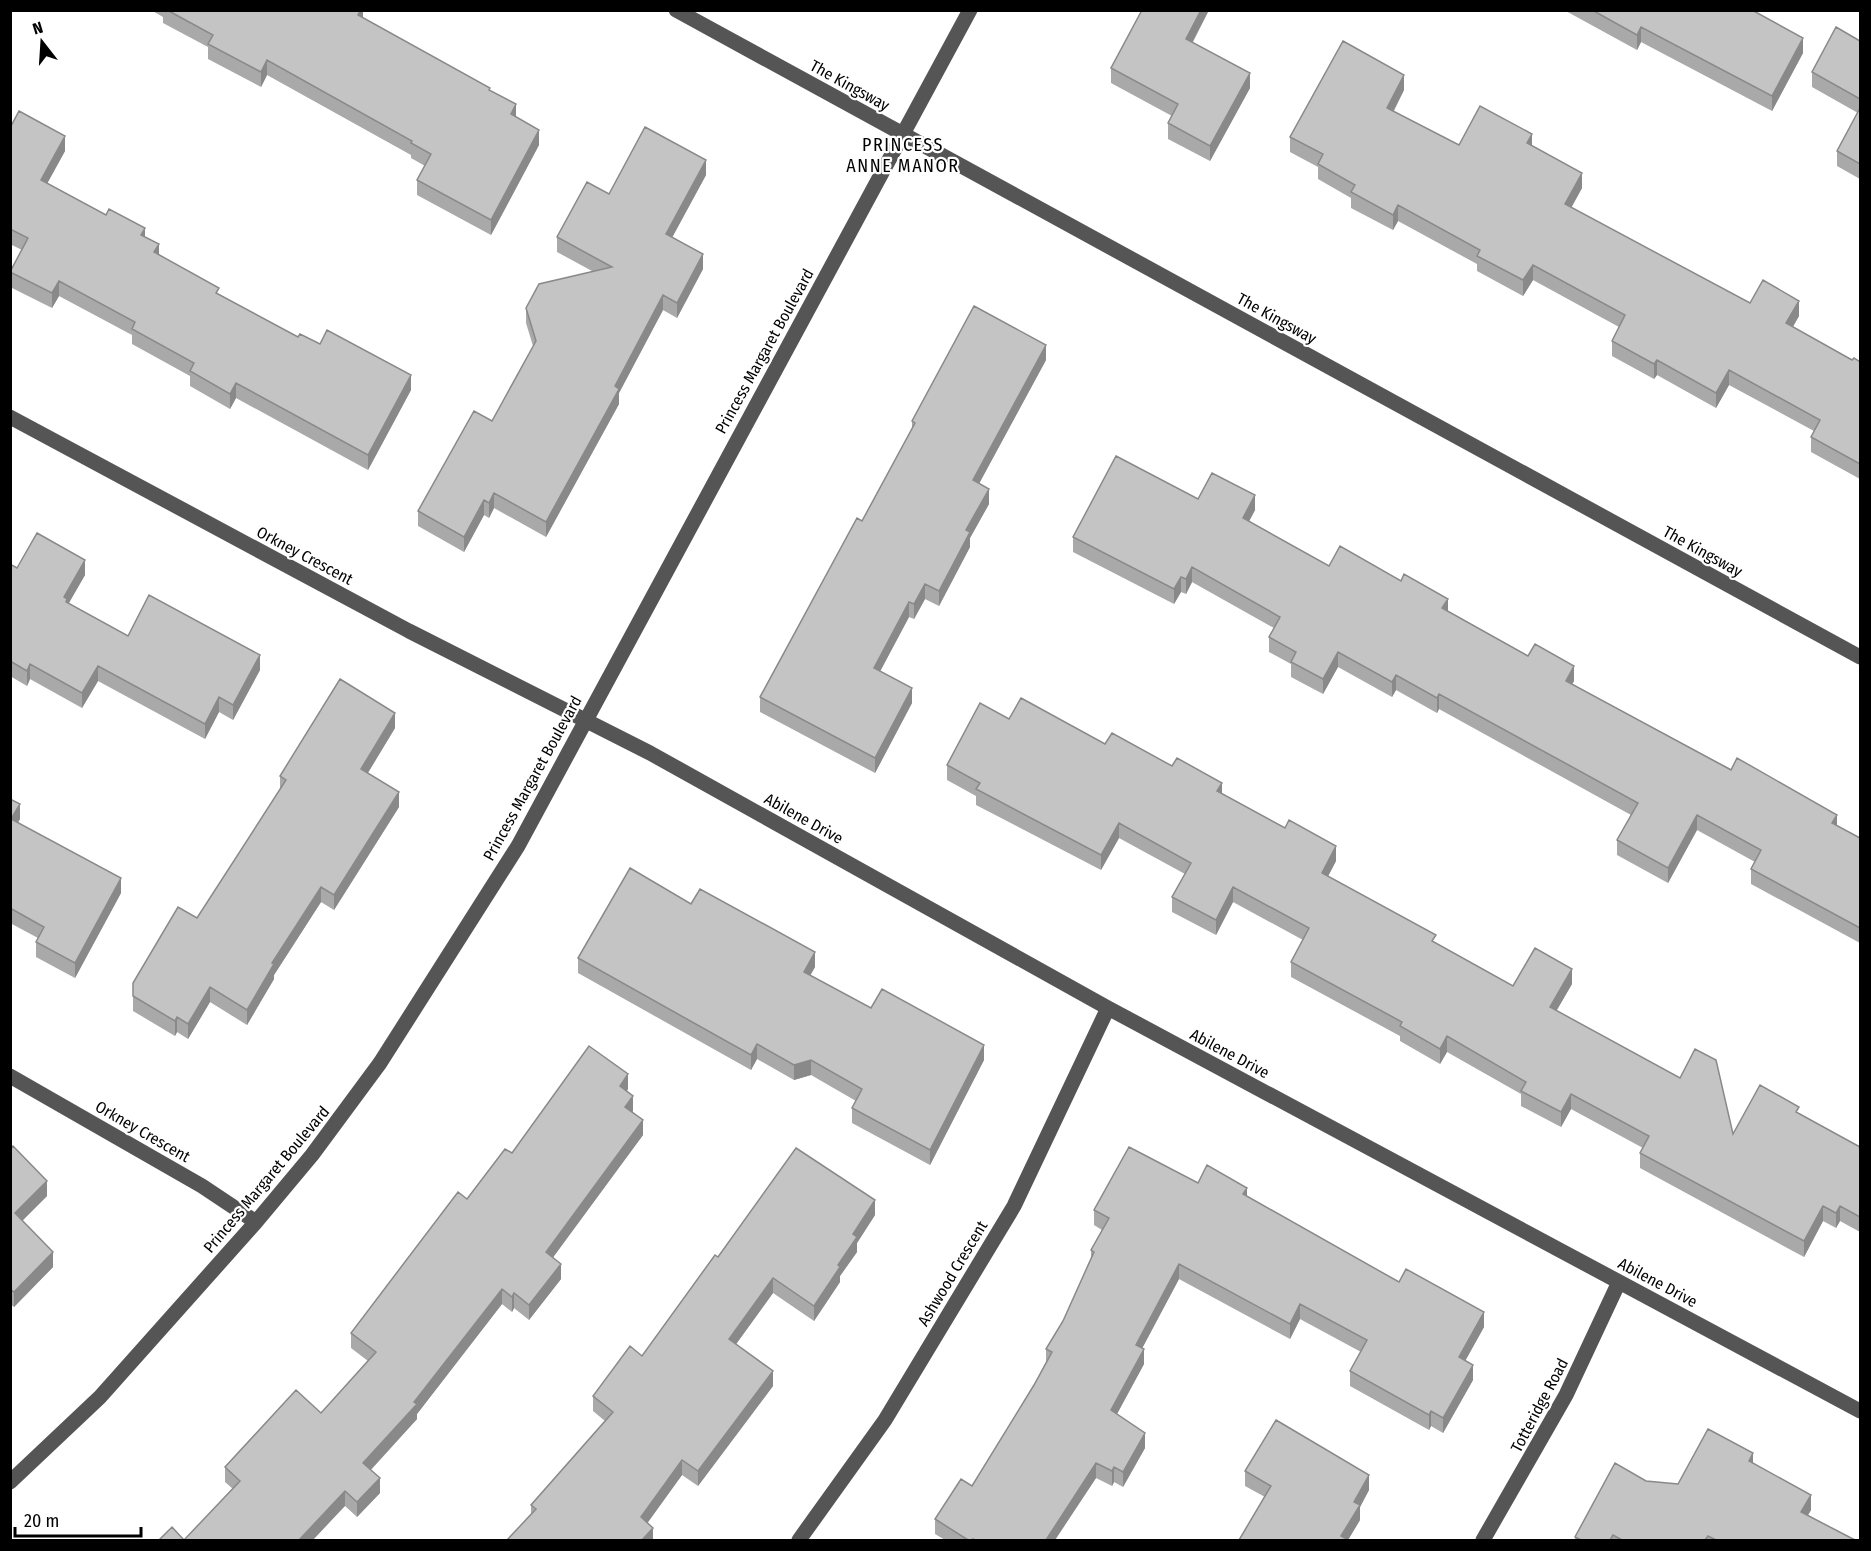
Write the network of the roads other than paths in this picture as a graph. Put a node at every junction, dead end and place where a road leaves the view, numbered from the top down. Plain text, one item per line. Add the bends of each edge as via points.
1 (676, 10) edge
2 (970, 10) edge
3 (903, 134) junction
4 (10, 417) edge
5 (1860, 657) edge
6 (585, 720) junction
7 (1108, 1008) junction
8 (10, 1076) edge
9 (256, 1222) junction
10 (1619, 1281) junction
11 (1860, 1411) edge
12 (10, 1482) edge
13 (799, 1540) edge
14 (1483, 1540) edge

1 - 3 street, The Kingsway
2 - 3 street, Princess Margaret Boulevard
3 - 5 street, The Kingsway
3 - 6 street, Princess Margaret Boulevard
4 - 6 street, Orkney Crescent via 409,631
6 - 7 street, Abilene Drive
6 - 9 street, Princess Margaret Boulevard via 518,846 380,1063
7 - 10 street, Abilene Drive
7 - 13 street, Ashwood Crescent via 1014,1206 885,1420
8 - 9 street, Orkney Crescent via 202,1186
9 - 12 street, Princess Margaret Boulevard via 100,1397
10 - 11 street, Abilene Drive
10 - 14 street, Totteridge Road via 1566,1395

